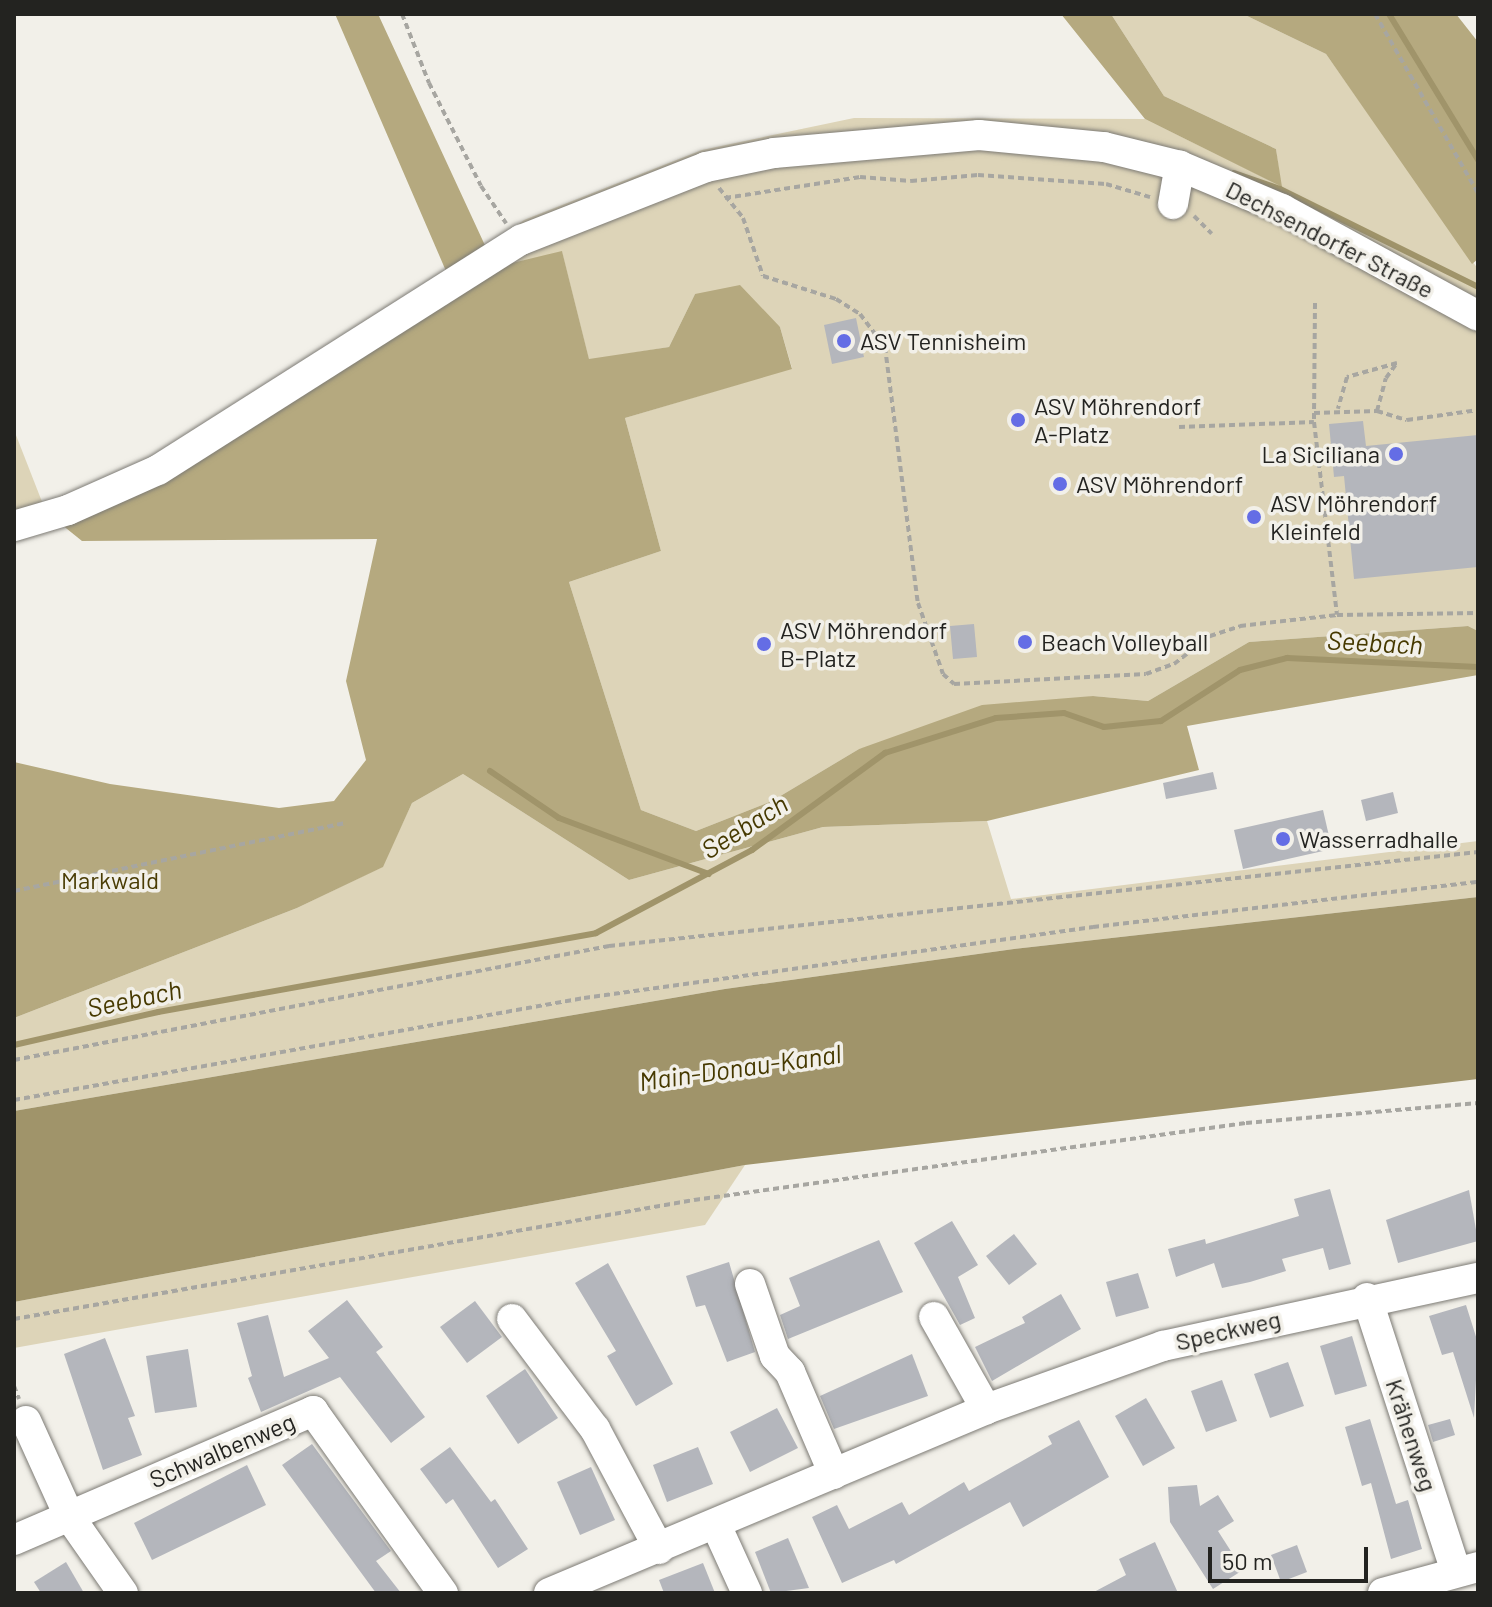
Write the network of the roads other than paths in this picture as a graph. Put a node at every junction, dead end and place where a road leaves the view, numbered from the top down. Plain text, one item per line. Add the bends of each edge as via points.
1 (1180, 166) junction
2 (1173, 204) road end
3 (1478, 316) edge
4 (14, 526) edge
5 (1478, 1278) edge
6 (750, 1284) dead end
7 (1367, 1298) junction
8 (934, 1317) dead end
9 (512, 1319) dead end
10 (986, 1409) junction
11 (26, 1421) dead end
12 (834, 1474) junction
13 (69, 1516) junction
14 (716, 1525) junction
15 (14, 1540) edge
16 (659, 1549) junction
17 (1467, 1569) edge
18 (123, 1593) edge
19 (443, 1593) edge
20 (549, 1593) edge
21 (747, 1593) edge
22 (1383, 1593) edge

1 - 2 street
1 - 3 street, Dechsendorfer Straße via 1282,209
1 - 4 street, Dechsendorfer Straße via 1104,147 979,135 868,141 706,167 521,240 158,470 68,510
5 - 7 street, Speckweg
6 - 12 street via 775,1356 790,1372
7 - 10 street, Speckweg via 1163,1346
7 - 17 street, Krähenweg
8 - 10 street
9 - 16 street via 595,1429
10 - 12 street, Speckweg
11 - 13 street
12 - 14 street, Speckweg
13 - 15 street, Schwalbenweg
13 - 18 street
13 - 19 street, Schwalbenweg via 313,1411
14 - 16 street, Speckweg
14 - 21 street
16 - 20 street, Speckweg
17 - 22 street

